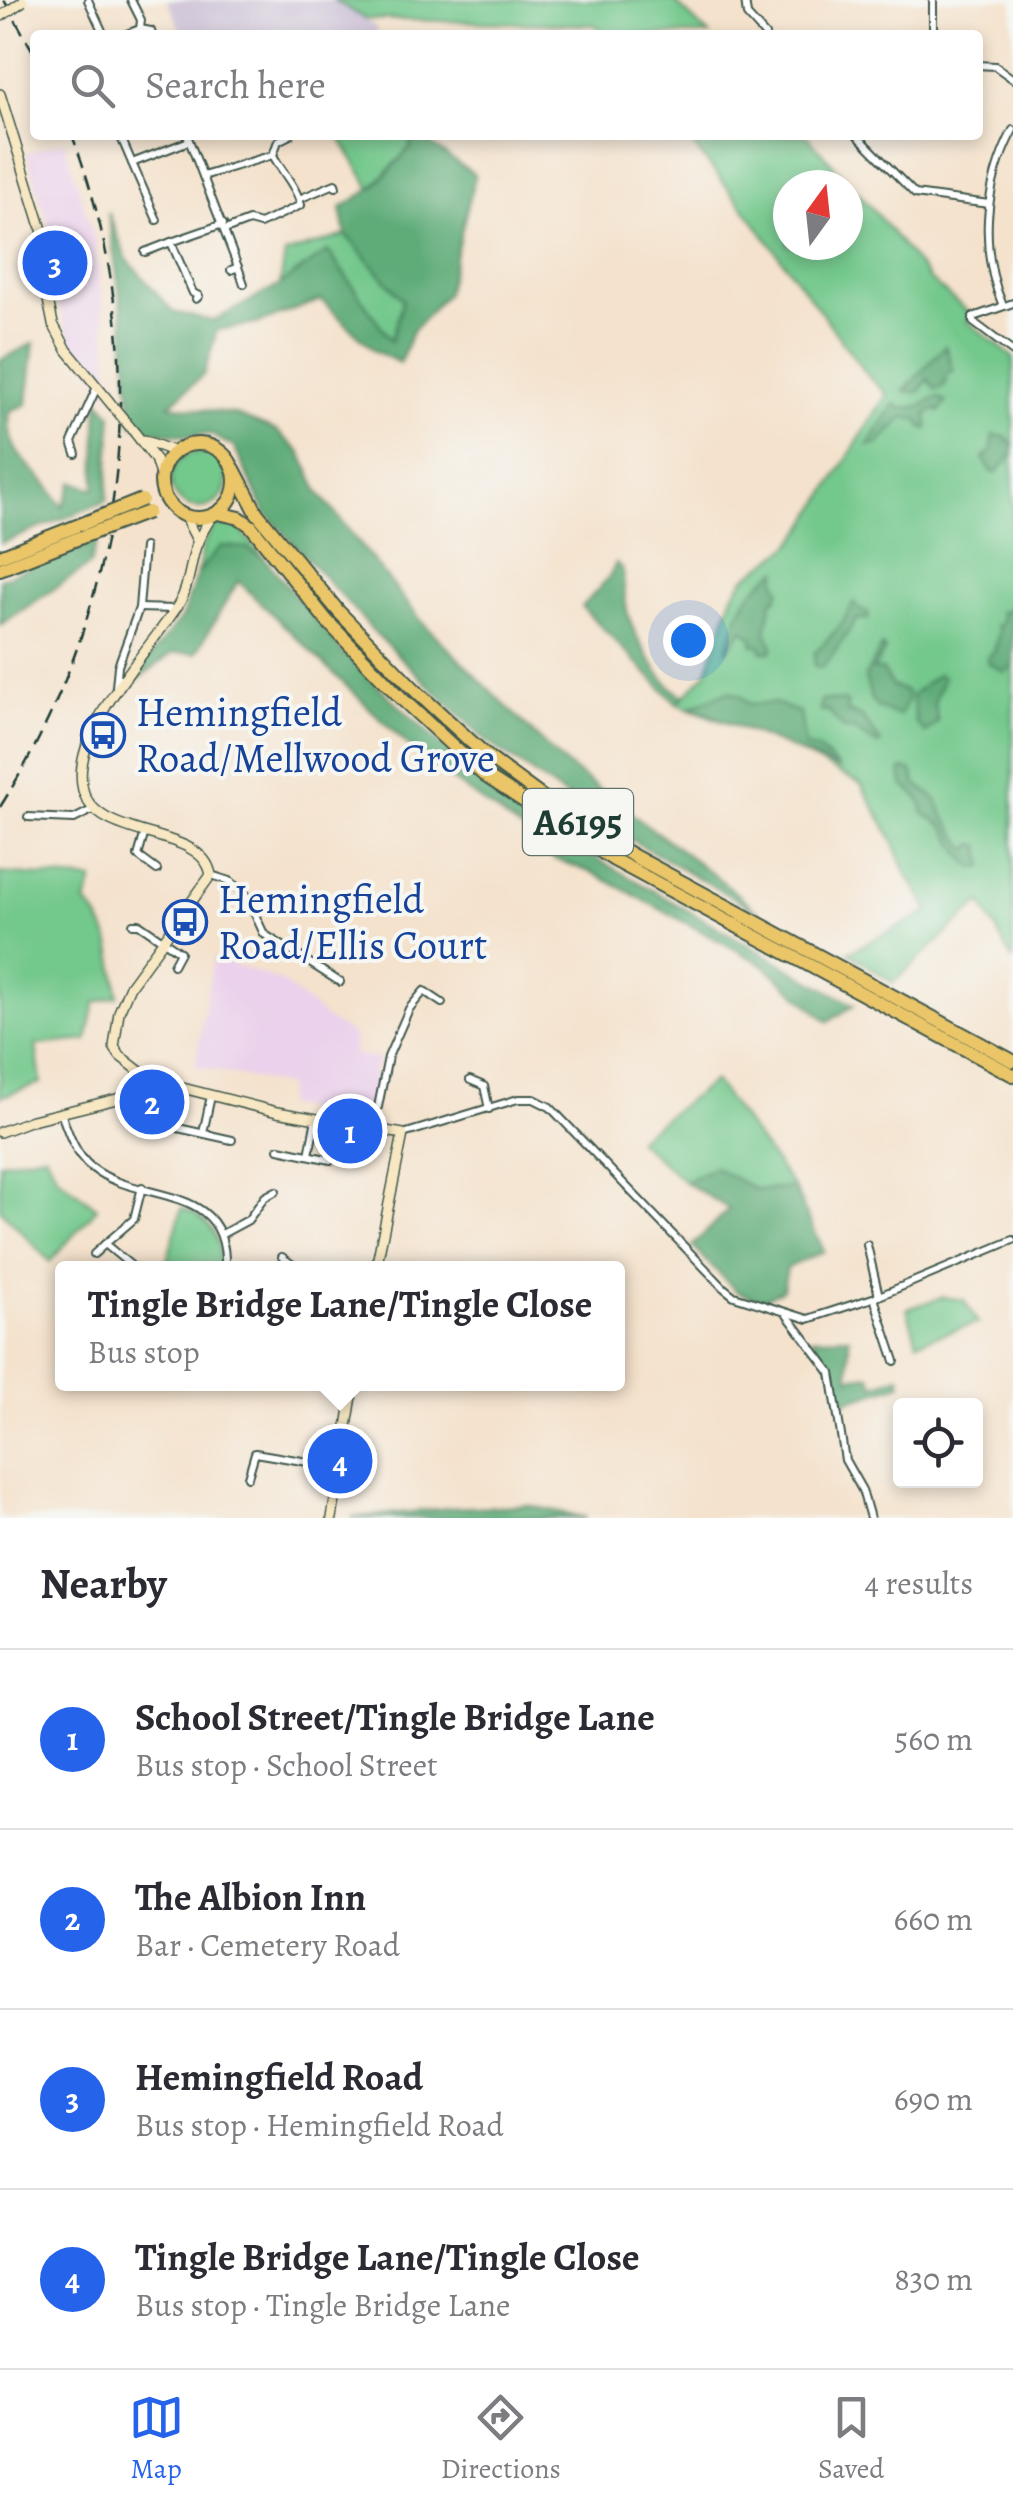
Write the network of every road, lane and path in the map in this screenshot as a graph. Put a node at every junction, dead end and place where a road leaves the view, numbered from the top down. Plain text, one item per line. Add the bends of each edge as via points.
1 (24, 0) edge
2 (88, 0) edge
3 (131, 0) edge
4 (745, 0) edge
5 (933, 0) edge
6 (0, 17) edge
7 (140, 29) joint
8 (102, 30) edge
9 (146, 30) edge
10 (760, 30) edge
11 (934, 30) edge
12 (983, 65) edge
13 (1013, 78) edge
14 (0, 94) edge
15 (1013, 130) edge
16 (122, 140) edge
17 (184, 140) edge
18 (189, 140) edge
19 (280, 140) edge
20 (863, 140) edge
21 (272, 155) junction
22 (132, 163) junction
23 (203, 176) junction
24 (336, 187) dead end
25 (300, 199) junction
26 (988, 204) junction
27 (156, 220) dead end
28 (224, 227) junction
29 (171, 242) junction
30 (145, 252) dead end
31 (244, 284) dead end
32 (196, 299) dead end
33 (1013, 303) edge
34 (1002, 306) junction
35 (1013, 352) edge
36 (97, 387) junction
37 (136, 434) junction
38 (175, 452) junction
39 (76, 454) dead end
40 (234, 469) junction
41 (161, 482) junction
42 (145, 506) junction
43 (182, 515) junction
44 (215, 515) junction
45 (82, 531) junction
46 (198, 542) junction
47 (144, 547) dead end
48 (0, 556) edge
49 (0, 569) edge
50 (138, 608) junction
51 (175, 609) junction
52 (116, 688) junction
53 (94, 809) junction
54 (28, 817) dead end
55 (146, 832) junction
56 (157, 870) dead end
57 (210, 875) junction
58 (132, 924) dead end
59 (164, 941) junction
60 (173, 965) dead end
61 (340, 982) dead end
62 (442, 1004) dead end
63 (1013, 1060) edge
64 (1013, 1075) edge
65 (151, 1080) junction
66 (470, 1080) dead end
67 (211, 1096) junction
68 (489, 1109) junction
69 (61, 1114) junction
70 (316, 1119) junction
71 (169, 1126) dead end
72 (370, 1128) junction
73 (0, 1132) edge
74 (203, 1133) junction
75 (403, 1134) junction
76 (232, 1140) dead end
77 (279, 1148) dead end
78 (309, 1155) junction
79 (331, 1160) dead end
80 (142, 1188) junction
81 (276, 1191) dead end
82 (222, 1234) junction
83 (1013, 1240) edge
84 (106, 1244) junction
85 (866, 1245) dead end
86 (94, 1254) dead end
87 (282, 1257) dead end
88 (126, 1261) edge
89 (224, 1261) edge
90 (287, 1261) edge
91 (377, 1261) edge
92 (877, 1297) junction
93 (787, 1314) junction
94 (896, 1361) dead end
95 (353, 1391) edge
96 (339, 1468) junction
97 (372, 1473) dead end
98 (248, 1477) dead end
99 (332, 1518) edge
100 (870, 1518) edge

1 - 6 street, bridge
2 - 8 street
3 - 7 street
4 - 10 street via 747,15
5 - 11 street
7 - 9 street
12 - 13 street
14 - 36 street via 48,249 53,324
15 - 26 street
16 - 22 street
17 - 22 street
18 - 23 street
19 - 21 street
20 - 26 street via 914,194
21 - 23 street
21 - 25 street
22 - 27 street
23 - 28 street
24 - 25 street
25 - 28 street via 301,206 260,224
26 - 34 street via 991,273
28 - 29 street
28 - 31 street
29 - 30 street
29 - 32 street
33 - 34 street
34 - 35 street via 973,322
36 - 37 street, bridge
36 - 39 street via 72,442
37 - 38 street
37 - 41 street via 155,459
38 - 40 highway via 208,445
38 - 41 highway, A6195
40 - 44 highway via 234,494
40 - 63 highway, A6195 via 258,513 340,612 489,758 632,855
41 - 42 highway, A6195
41 - 43 highway
42 - 43 highway, A6195
42 - 45 highway, A6195, bridge
43 - 44 highway, A6195
43 - 46 street
44 - 46 street
44 - 64 highway, A6195 via 252,526 327,620 484,774 614,860
45 - 48 highway, A6195
45 - 49 highway, A6195
46 - 51 street
47 - 50 street
50 - 51 street
50 - 52 street
51 - 52 street
52 - 53 street via 85,754 83,792
53 - 54 street via 74,819
53 - 55 street
55 - 56 street via 138,856
55 - 57 street via 190,849
57 - 59 street
57 - 61 street via 246,892 264,934
58 - 59 street
59 - 60 street via 180,952
59 - 65 street via 130,986 114,1047
62 - 72 street via 424,991 408,1009
65 - 67 street
65 - 69 street via 141,1093
66 - 68 street via 484,1086
67 - 70 street
67 - 74 street
68 - 75 street
68 - 93 street via 518,1099 550,1107 724,1288
69 - 73 street
69 - 80 street via 88,1165
70 - 72 street
70 - 78 street
71 - 74 street
72 - 75 street
74 - 76 street
75 - 91 street
77 - 78 street
78 - 79 street
80 - 82 street via 187,1200
80 - 84 street via 134,1219
81 - 82 street via 248,1220
82 - 89 street
83 - 92 street
84 - 86 street
84 - 88 street
85 - 92 street
87 - 90 street
92 - 93 street via 808,1320
92 - 94 street
93 - 100 street via 831,1372 845,1460
95 - 96 street
96 - 97 street
96 - 98 street via 255,1453
96 - 99 street

